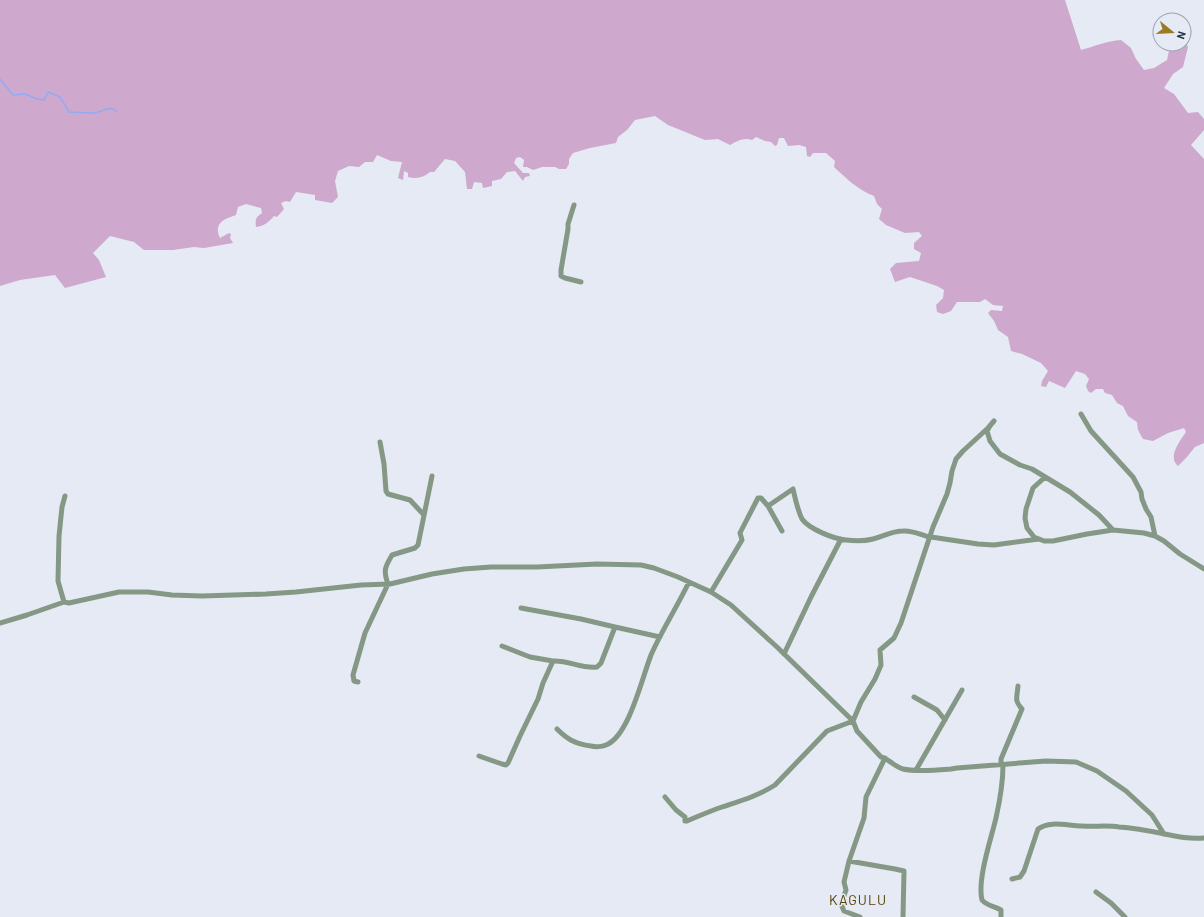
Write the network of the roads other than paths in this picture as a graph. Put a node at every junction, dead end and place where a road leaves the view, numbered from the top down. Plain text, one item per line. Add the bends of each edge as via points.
1 (574, 205) dead end
2 (581, 282) dead end
3 (1081, 414) dead end
4 (380, 442) dead end
5 (432, 476) dead end
6 (1044, 478) junction
7 (65, 496) dead end
8 (768, 506) junction
9 (424, 515) junction
10 (1113, 530) junction
11 (782, 531) dead end
12 (1155, 536) junction
13 (930, 538) junction
14 (841, 539) junction
15 (1038, 539) junction
16 (1204, 569) edge
17 (689, 582) junction
18 (388, 584) junction
19 (711, 592) junction
20 (64, 602) junction
21 (521, 608) dead end
22 (0, 623) edge
23 (615, 627) junction
24 (660, 637) junction
25 (502, 646) dead end
26 (784, 654) junction
27 (553, 661) junction
28 (358, 682) dead end
29 (1018, 686) dead end
30 (962, 690) dead end
31 (914, 697) dead end
32 (945, 720) junction
33 (853, 721) junction
34 (556, 729) dead end
35 (478, 756) dead end
36 (885, 758) junction
37 (1003, 765) junction
38 (916, 770) junction
39 (666, 797) dead end
40 (1164, 834) junction
41 (1204, 838) edge
42 (849, 861) junction
43 (1012, 879) dead end
44 (1096, 892) dead end
45 (860, 917) edge
46 (903, 917) edge
47 (1001, 917) edge
48 (1124, 917) edge

1 - 2 street via 568,224 561,270 565,278
3 - 12 street via 1091,431 1133,477 1151,518
4 - 9 street via 386,491 388,494 410,500
5 - 9 street
6 - 10 street via 1081,500
6 - 13 street via 1000,454 990,441 987,431 994,420 956,459 947,494
6 - 15 street via 1033,488 1025,518 1027,528
7 - 20 street via 58,540 58,581
8 - 11 street
8 - 14 street via 793,489 802,518 807,524
8 - 19 street via 758,498 740,533 742,540
9 - 18 street via 418,546 392,555 384,568
10 - 12 street
10 - 15 street via 1053,541
12 - 16 street
13 - 14 street via 904,531 860,541
13 - 15 street via 994,545
13 - 33 street via 901,623 894,638 880,650 881,665
14 - 26 street
17 - 18 street via 642,565 597,564 464,569
17 - 19 street
17 - 24 street
18 - 20 street via 266,594 172,595 119,592
18 - 28 street via 365,633 353,675 354,681
19 - 26 street via 731,605
20 - 22 street
21 - 23 street
23 - 24 street
23 - 27 street via 601,663 597,667
24 - 34 street via 628,720 615,739 605,746 584,745 567,738
25 - 27 street via 530,657
26 - 33 street
27 - 35 street via 508,763 502,764
29 - 37 street via 1017,704 1022,710 1001,759
30 - 32 street
31 - 32 street via 937,710
32 - 38 street
33 - 36 street via 857,731 881,757
33 - 39 street via 827,731 775,786 744,800 685,821 685,817
36 - 38 street via 902,769
36 - 42 street via 866,797 864,818
37 - 38 street
37 - 40 street via 1046,761 1076,762 1088,766 1126,791 1152,815
37 - 47 street via 997,816 981,886 983,902 1000,910
40 - 41 street via 1182,838
40 - 43 street via 1120,827 1043,825 1038,829 1024,871 1020,877
42 - 45 street via 844,882 846,890 841,904 844,911
42 - 46 street via 904,872
44 - 48 street

